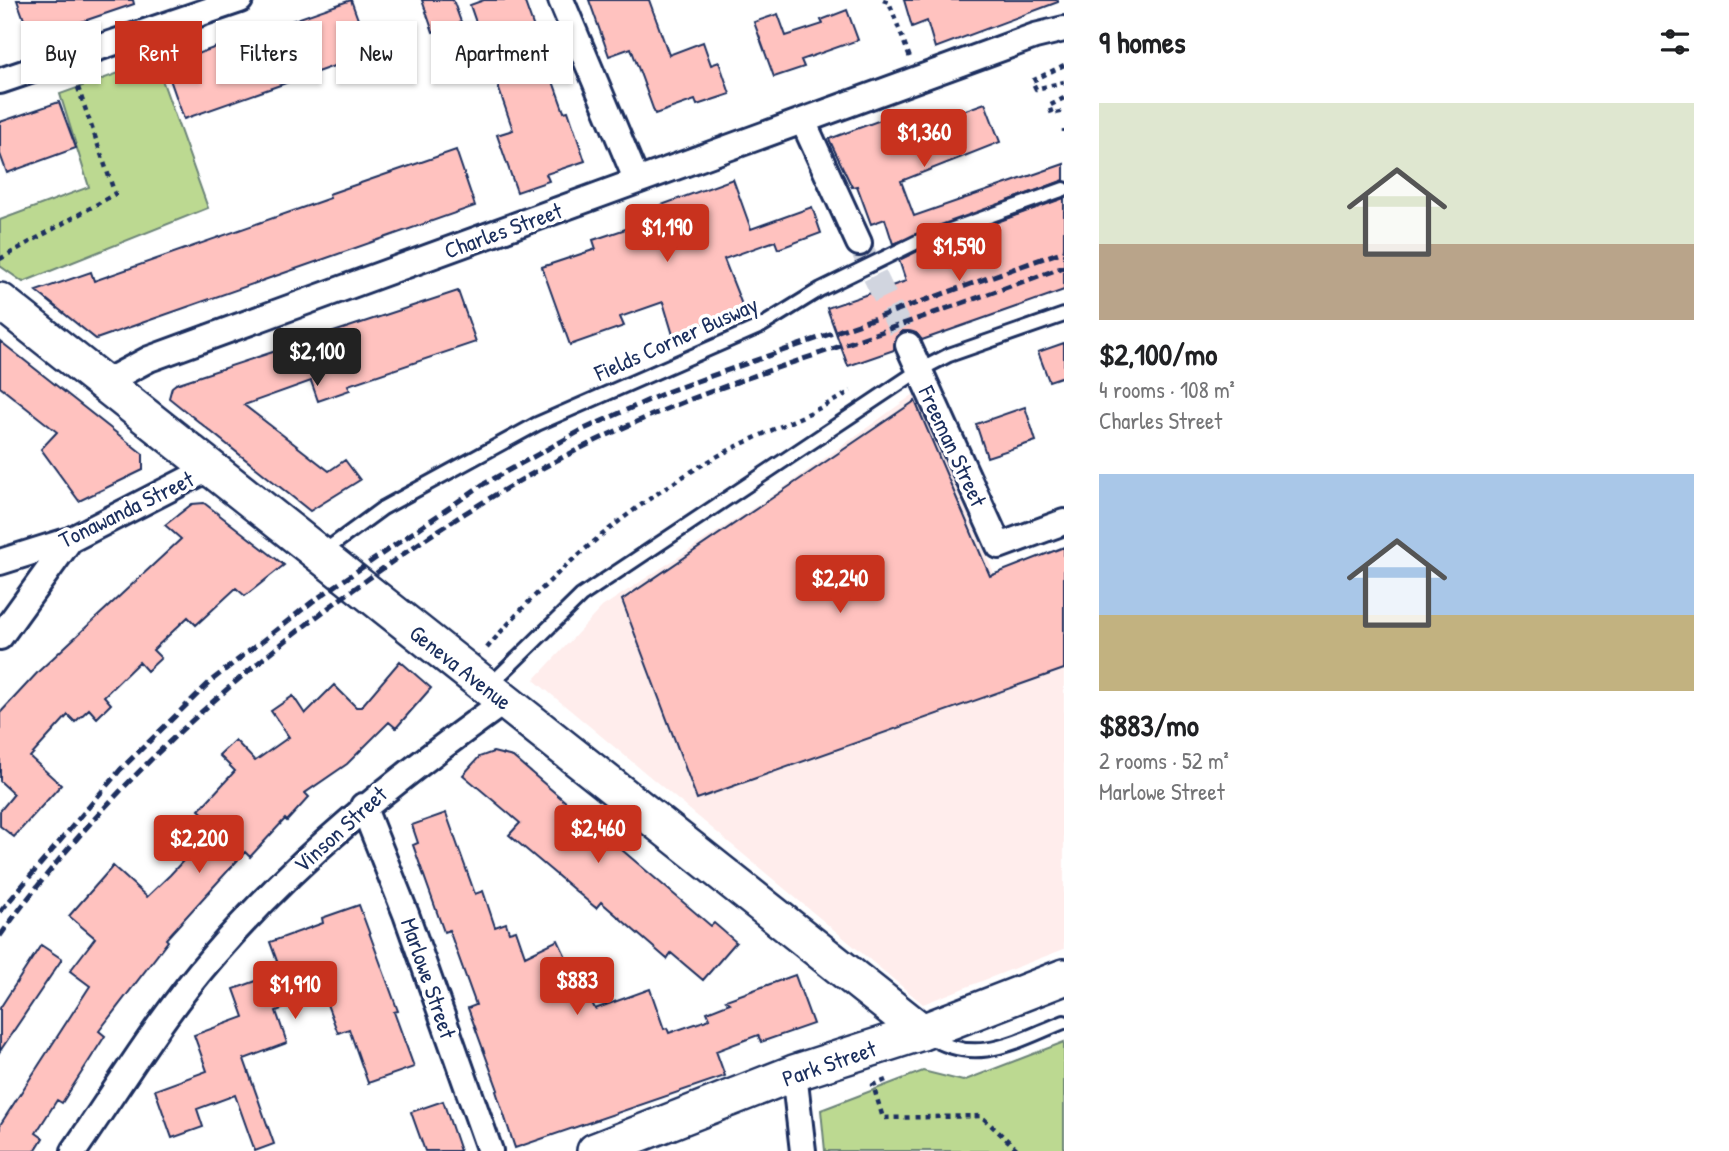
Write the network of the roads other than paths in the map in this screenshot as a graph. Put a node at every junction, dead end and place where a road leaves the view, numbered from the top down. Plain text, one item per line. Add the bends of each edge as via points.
1 (240, 0) edge
2 (561, 0) edge
3 (1064, 29) edge
4 (0, 81) edge
5 (803, 121) junction
6 (637, 181) junction
7 (1064, 190) edge
8 (859, 243) tunnel mouth
9 (0, 301) edge
10 (1064, 315) edge
11 (908, 345) tunnel mouth
12 (918, 371) junction
13 (104, 383) junction
14 (212, 467) junction
15 (1064, 522) edge
16 (70, 540) junction
17 (320, 555) junction
18 (0, 562) edge
19 (0, 637) edge
20 (496, 694) junction
21 (363, 806) junction
22 (1064, 977) edge
23 (1064, 1022) edge
24 (922, 1032) junction
25 (794, 1073) junction
26 (74, 1151) edge
27 (490, 1151) edge
28 (595, 1151) edge
29 (803, 1151) edge

1 - 4 street
2 - 6 street
3 - 5 street, Charles Street
5 - 6 street, Charles Street
5 - 8 street
6 - 13 street, Charles Street via 149,359
7 - 17 lane, Fields Corner Busway via 926,239 821,289 761,326 549,419 383,508
9 - 13 main road, Geneva Avenue
10 - 12 lane via 949,355
11 - 12 street, Freeman Street
12 - 15 street, Freeman Street via 999,546
12 - 20 lane via 595,586 566,609
13 - 14 main road, Geneva Avenue
14 - 16 street, Tonawanda Street
14 - 17 main road, Geneva Avenue
16 - 18 street, Tonawanda Street
16 - 19 street
17 - 20 main road, Geneva Avenue
20 - 21 street, Vinson Street
20 - 24 main road, Geneva Avenue
21 - 26 street, Vinson Street via 273,889 211,958
21 - 27 street, Marlowe Street
22 - 24 main road, Park Street
23 - 24 lane via 974,1052 955,1050
24 - 25 main road, Park Street
25 - 28 main road, Park Street
25 - 29 street

